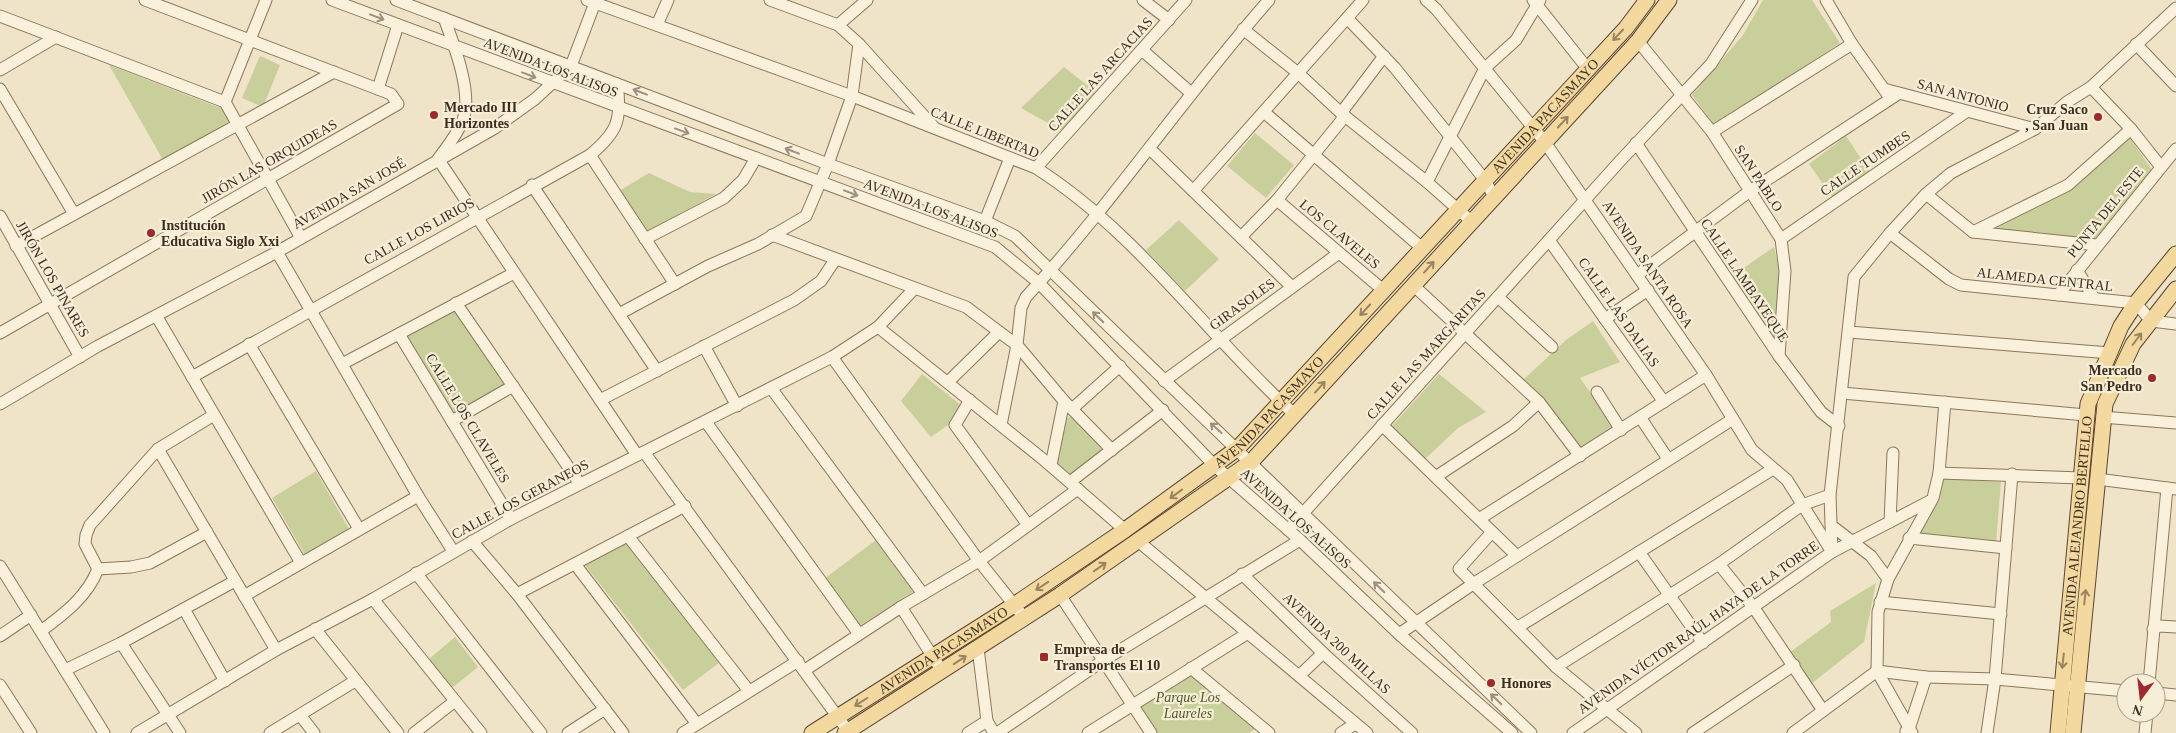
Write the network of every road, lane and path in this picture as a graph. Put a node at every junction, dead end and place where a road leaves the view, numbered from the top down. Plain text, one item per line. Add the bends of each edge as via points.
1 (145, 0) edge
2 (266, 0) edge
3 (396, 0) edge
4 (668, 0) edge
5 (867, 0) edge
6 (1143, 0) edge
7 (1186, 0) edge
8 (1269, 0) edge
9 (1363, 0) edge
10 (1426, 0) edge
11 (1647, 0) edge
12 (1669, 0) edge
13 (1752, 0) edge
14 (1826, 0) edge
15 (338, 1) edge
16 (592, 1) edge
17 (778, 1) edge
18 (1537, 2) edge
19 (2176, 8) edge
20 (0, 16) edge
21 (444, 18) junction
22 (1347, 18) junction
23 (1168, 20) junction
24 (398, 25) junction
25 (657, 25) junction
26 (838, 26) junction
27 (1243, 29) junction
28 (56, 37) junction
29 (252, 40) junction
30 (1638, 41) junction
31 (859, 44) junction
32 (1852, 44) junction
33 (2136, 44) junction
34 (454, 46) junction
35 (1142, 50) junction
36 (1384, 56) junction
37 (571, 66) junction
38 (1485, 68) junction
39 (1587, 68) junction
40 (0, 70) edge
41 (334, 72) junction
42 (1298, 73) junction
43 (552, 84) junction
44 (617, 84) junction
45 (2176, 86) edge
46 (2091, 87) junction
47 (378, 88) junction
48 (0, 89) edge
49 (1191, 93) junction
50 (1682, 94) junction
51 (1891, 94) junction
52 (852, 96) junction
53 (225, 102) junction
54 (621, 109) junction
55 (1264, 112) junction
56 (1966, 112) junction
57 (1343, 114) junction
58 (237, 125) junction
59 (934, 127) junction
60 (1534, 127) junction
61 (2035, 129) junction
62 (2131, 129) junction
63 (1712, 132) junction
64 (1451, 138) junction
65 (1544, 141) junction
66 (1636, 142) junction
67 (1150, 149) junction
68 (2176, 149) edge
69 (590, 155) junction
70 (1313, 155) junction
71 (756, 158) junction
72 (1010, 158) junction
73 (438, 159) junction
74 (828, 164) junction
75 (2161, 167) junction
76 (1036, 168) junction
77 (268, 179) junction
78 (1485, 180) junction
79 (821, 182) junction
80 (1427, 182) junction
81 (532, 185) junction
82 (1193, 191) junction
83 (1750, 191) junction
84 (1926, 194) junction
85 (1494, 197) junction
86 (1586, 198) junction
87 (1277, 200) junction
88 (1457, 210) junction
89 (1096, 213) junction
90 (74, 214) junction
91 (476, 216) junction
92 (0, 218) edge
93 (985, 221) junction
94 (1471, 221) junction
95 (1695, 232) junction
96 (1973, 232) junction
97 (1890, 233) junction
98 (772, 236) junction
99 (1241, 237) junction
100 (302, 238) junction
101 (645, 239) junction
102 (1780, 239) junction
103 (1549, 240) junction
104 (2097, 245) junction
105 (16, 246) junction
106 (1422, 248) junction
107 (277, 252) junction
108 (1339, 252) junction
109 (2176, 254) edge
110 (835, 260) junction
111 (1050, 270) junction
112 (2078, 270) junction
113 (514, 273) junction
114 (1637, 275) junction
115 (1039, 283) junction
116 (674, 284) junction
117 (1413, 285) junction
118 (1292, 286) junction
119 (914, 289) junction
120 (2176, 289) edge
121 (1383, 290) junction
122 (1648, 290) junction
123 (2058, 295) junction
124 (1498, 297) junction
125 (2094, 298) junction
126 (456, 303) junction
127 (2136, 303) junction
128 (50, 304) junction
129 (310, 309) junction
130 (619, 314) junction
131 (157, 317) junction
132 (1605, 318) junction
133 (2151, 321) junction
134 (2176, 324) edge
135 (878, 327) junction
136 (999, 332) junction
137 (1465, 332) junction
138 (1849, 332) junction
139 (0, 333) edge
140 (399, 334) junction
141 (1220, 339) junction
142 (249, 344) junction
143 (1017, 345) junction
144 (704, 346) junction
145 (1552, 347) dead end
146 (2110, 353) junction
147 (1779, 356) junction
148 (80, 357) junction
149 (832, 357) junction
150 (342, 364) junction
151 (1120, 366) junction
152 (657, 371) junction
153 (1706, 375) junction
154 (192, 377) junction
155 (1164, 381) junction
156 (948, 382) junction
157 (513, 386) junction
158 (770, 388) junction
159 (1597, 392) dead end
160 (1842, 393) junction
161 (600, 400) junction
162 (970, 400) junction
163 (1281, 402) junction
164 (1539, 402) junction
165 (1664, 402) junction
166 (1945, 402) junction
167 (0, 404) edge
168 (1068, 405) junction
169 (737, 406) junction
170 (1163, 410) junction
171 (1295, 414) junction
172 (214, 415) junction
173 (2086, 415) junction
174 (1640, 417) junction
175 (2102, 417) junction
176 (1732, 419) junction
177 (452, 421) junction
178 (706, 422) junction
179 (2176, 423) edge
180 (1001, 424) junction
181 (1382, 425) junction
182 (1839, 426) junction
183 (1621, 430) junction
184 (1238, 448) junction
185 (158, 449) junction
186 (1112, 450) junction
187 (641, 453) junction
188 (1893, 453) dead end
189 (1580, 456) junction
190 (1668, 459) junction
191 (1251, 462) junction
192 (1051, 465) junction
193 (1215, 466) junction
194 (1773, 469) junction
195 (1938, 473) junction
196 (2012, 474) junction
197 (1437, 476) junction
198 (1228, 478) junction
199 (2081, 478) junction
200 (2097, 479) junction
201 (580, 484) junction
202 (1074, 485) junction
203 (2171, 489) edge
204 (1830, 495) junction
205 (418, 496) junction
206 (1930, 501) junction
207 (1802, 505) junction
208 (684, 506) junction
209 (1303, 514) junction
210 (512, 519) junction
211 (1480, 519) junction
212 (1890, 522) junction
213 (1028, 525) junction
214 (1832, 526) junction
215 (359, 529) junction
216 (1125, 530) junction
217 (1288, 530) junction
218 (207, 532) junction
219 (1492, 532) junction
220 (628, 536) junction
221 (1909, 538) junction
222 (1300, 540) junction
223 (472, 541) junction
224 (1138, 541) junction
225 (1852, 542) junction
226 (2006, 548) junction
227 (453, 551) junction
228 (1639, 552) junction
229 (1832, 552) junction
230 (1517, 556) junction
231 (979, 562) junction
232 (301, 563) junction
233 (575, 564) junction
234 (1719, 564) junction
235 (0, 566) edge
236 (98, 569) junction
237 (416, 573) junction
238 (1242, 574) junction
239 (1888, 579) junction
240 (236, 580) junction
241 (1473, 584) junction
242 (517, 594) junction
243 (923, 594) junction
244 (1060, 595) junction
245 (244, 596) junction
246 (1671, 596) junction
247 (1205, 598) junction
248 (373, 599) junction
249 (1880, 602) junction
250 (1014, 605) junction
251 (901, 607) junction
252 (1754, 608) junction
253 (184, 610) junction
254 (2001, 614) junction
255 (31, 615) junction
256 (1024, 618) junction
257 (1416, 622) junction
258 (1518, 627) junction
259 (2176, 627) edge
260 (314, 629) junction
261 (2153, 629) junction
262 (41, 631) junction
263 (1248, 633) junction
264 (859, 634) junction
265 (1399, 634) junction
266 (0, 636) edge
267 (121, 643) junction
268 (1703, 643) junction
269 (978, 648) junction
270 (276, 650) junction
271 (1322, 653) junction
272 (933, 657) junction
273 (1104, 660) junction
274 (1794, 664) junction
275 (802, 665) junction
276 (1556, 667) junction
277 (1191, 668) junction
278 (65, 670) junction
279 (942, 670) junction
280 (1877, 671) junction
281 (2150, 673) edge
282 (1299, 676) junction
283 (1926, 677) junction
284 (1995, 679) junction
285 (225, 681) junction
286 (355, 681) junction
287 (0, 685) edge
288 (2061, 685) junction
289 (2076, 687) junction
290 (2116, 690) edge
291 (748, 691) junction
292 (455, 701) junction
293 (1133, 704) junction
294 (605, 709) junction
295 (1822, 709) junction
296 (1606, 710) junction
297 (169, 715) junction
298 (300, 715) junction
299 (838, 717) junction
300 (987, 721) junction
301 (697, 724) junction
302 (1355, 724) junction
303 (846, 732) edge
304 (1908, 732) edge
305 (31, 733) edge
306 (104, 733) edge
307 (137, 733) edge
308 (180, 733) edge
309 (270, 733) edge
310 (314, 733) edge
311 (398, 733) edge
312 (414, 733) edge
313 (481, 733) edge
314 (541, 733) edge
315 (568, 733) edge
316 (623, 733) edge
317 (683, 733) edge
318 (812, 733) edge
319 (968, 733) edge
320 (995, 733) edge
321 (1088, 733) edge
322 (1151, 733) edge
323 (1269, 733) edge
324 (1341, 733) edge
325 (1366, 733) edge
326 (1412, 733) edge
327 (1512, 733) edge
328 (1532, 733) edge
329 (1573, 733) edge
330 (1636, 733) edge
331 (1693, 733) edge
332 (1793, 733) edge
333 (1987, 733) edge
334 (2058, 733) edge
335 (2073, 733) edge

1 - 29 street
2 - 29 street
3 - 21 street, AVENIDA LOS ALISOS
4 - 25 street
5 - 26 street
6 - 23 street
7 - 23 street, CALLE LAS ARCACIAS
8 - 27 street
9 - 22 street
10 - 38 street, AVENIDA SANTA ROSA
11 -> 39 main road, AVENIDA PACASMAYO via 1626,28
12 - 30 main road, AVENIDA PACASMAYO
13 - 50 street, CALLE LAS MARGARITAS via 1711,64
14 - 32 street
15 -> 24 street, AVENIDA LOS ALISOS
16 - 25 street, CALLE LIBERTAD
16 - 37 street
17 - 26 street
18 - 38 street via 1516,40
18 - 39 street
19 - 33 street, AVENIDA VÍCTOR RAÚL HAYA DE LA TORRE
20 - 28 street
21 - 34 street
21 - 37 street, AVENIDA LOS ALISOS
22 - 36 street
22 - 42 street
23 - 35 street, CALLE LAS ARCACIAS
24 - 34 street, AVENIDA LOS ALISOS
24 - 47 street
25 - 52 street, CALLE LIBERTAD
26 - 31 street
27 - 42 street
27 - 49 street
28 - 40 street
28 - 53 street
29 - 41 street
29 - 53 street
30 - 50 street, SAN PABLO
65 -> 30 main road, AVENIDA PACASMAYO
31 - 52 street
31 - 59 street
32 - 51 street
32 - 63 street
33 - 45 street
33 - 46 street, AVENIDA VÍCTOR RAÚL HAYA DE LA TORRE
34 -> 43 street, AVENIDA LOS ALISOS
34 - 73 street via 466,100 464,118 456,136
35 - 49 street
35 - 76 street, CALLE LAS ARCACIAS
36 - 57 street
36 - 64 street
37 - 43 street, AVENIDA SAN JOSÉ
37 - 44 street, AVENIDA LOS ALISOS
38 - 60 street, AVENIDA SANTA ROSA
38 - 64 street
39 - 60 main road, AVENIDA PACASMAYO
41 - 47 street
41 - 58 street
42 - 55 street
42 - 57 street
43 - 54 street, AVENIDA LOS ALISOS
43 - 73 street, AVENIDA SAN JOSÉ via 495,128
44 - 54 street, CALLE LOS LIRIOS
74 -> 44 street, AVENIDA LOS ALISOS
46 - 61 street, AVENIDA VÍCTOR RAÚL HAYA DE LA TORRE
46 - 62 street
47 - 77 street, JIRÓN LAS ORQUIDEAS via 391,94 398,104
48 - 90 street
49 - 67 street
50 - 63 street, SAN PABLO
50 - 66 street, CALLE LAS MARGARITAS
51 - 56 street, SAN ANTONIO
51 - 83 street
52 - 59 street, CALLE LIBERTAD
52 - 74 street
53 - 58 street
54 - 69 street, CALLE LOS LIRIOS via 612,134
54 -> 71 street, AVENIDA LOS ALISOS
55 - 70 street
55 - 82 street
56 - 61 street, SAN ANTONIO
56 - 102 street, CALLE TUMBES
57 - 70 street
57 - 80 street
58 - 77 street
58 - 90 street
59 - 72 street, CALLE LIBERTAD
60 - 65 street, AVENIDA SANTA ROSA
60 - 78 main road, AVENIDA PACASMAYO
61 - 84 street, AVENIDA VÍCTOR RAÚL HAYA DE LA TORRE via 1951,173
62 - 75 street
62 - 96 street via 2068,185
63 - 83 street, SAN PABLO
64 - 78 street
64 - 80 street
65 - 85 main road, AVENIDA PACASMAYO
65 - 86 street, AVENIDA SANTA ROSA
66 - 86 street, CALLE LAS MARGARITAS
66 - 95 street, CALLE LAMBAYEQUE
67 - 82 street
67 - 89 street
68 - 75 street, PUNTA DEL ESTE
69 - 81 street, CALLE LOS LIRIOS
69 - 101 street
70 - 87 street
70 - 106 street
71 - 79 street, AVENIDA LOS ALISOS
71 - 101 street via 743,180 724,198
72 - 76 street, CALLE LIBERTAD
72 - 93 street
73 - 91 street
73 - 100 street, AVENIDA SAN JOSÉ
74 - 79 street
74 - 93 street, AVENIDA LOS ALISOS
75 - 104 street, PUNTA DEL ESTE
76 - 89 street, CALLE LIBERTAD via 1063,185
77 - 100 street
77 - 128 street, JIRÓN LAS ORQUIDEAS
78 - 85 street
78 - 88 main road, AVENIDA PACASMAYO
79 - 98 street via 806,216
79 -> 115 street, AVENIDA LOS ALISOS via 995,247
80 - 88 street
81 - 91 street, CALLE LOS LIRIOS
81 - 130 street
82 - 99 street
83 - 95 street
83 - 102 street, SAN PABLO
84 - 96 street
84 - 97 street, AVENIDA VÍCTOR RAÚL HAYA DE LA TORRE
85 - 94 main road, AVENIDA PACASMAYO
86 - 103 street, CALLE LAS MARGARITAS
86 - 114 street, AVENIDA SANTA ROSA
87 - 99 street
87 - 108 street, LOS CLAVELES
88 - 94 street
88 - 106 main road, AVENIDA PACASMAYO
89 - 111 street
89 - 141 street, CALLE LIBERTAD
90 - 105 street
91 - 113 street
91 - 129 street, CALLE LOS LIRIOS
92 - 105 street, JIRÓN LOS PINARES
93 - 111 street, AVENIDA LOS ALISOS via 1015,236
117 -> 94 main road, AVENIDA PACASMAYO
95 - 114 street
95 - 147 street, CALLE LAMBAYEQUE
96 - 104 street
97 - 123 street, ALAMEDA CENTRAL via 1961,285
97 - 138 street, AVENIDA VÍCTOR RAÚL HAYA DE LA TORRE via 1854,277
98 - 110 street
98 - 116 street
99 - 118 street
100 - 107 street, AVENIDA SAN JOSÉ
101 - 116 street
102 - 147 street, SAN PABLO via 1784,271
103 - 124 street, CALLE LAS MARGARITAS
103 - 132 street, CALLE LAS DALIAS
104 - 112 street, PUNTA DEL ESTE
105 - 128 street, JIRÓN LOS PINARES
106 - 121 main road, AVENIDA PACASMAYO
107 - 129 street
107 - 131 street, AVENIDA SAN JOSÉ
108 - 118 street, GIRASOLES
108 - 121 street, LOS CLAVELES
109 - 127 main road, AVENIDA ALEJANDRO BERTELLO
110 - 119 street
110 - 144 street via 821,281 794,300
111 - 115 street
155 -> 111 street, AVENIDA LOS ALISOS
112 - 123 street, PUNTA DEL ESTE
112 - 125 street
113 - 126 street
113 - 161 street
114 - 122 street, AVENIDA SANTA ROSA
115 - 143 street via 1023,302
115 - 151 street, AVENIDA LOS ALISOS
116 - 130 street
117 - 137 street
171 -> 117 main road, AVENIDA PACASMAYO
118 - 141 street, GIRASOLES
119 - 135 street, CALLE LOS GERANEOS
119 - 136 street via 966,308
120 - 133 main road, AVENIDA ALEJANDRO BERTELLO
121 -> 163 main road, AVENIDA PACASMAYO
122 - 132 street
122 - 153 street, AVENIDA SANTA ROSA
123 - 125 street, ALAMEDA CENTRAL
124 - 137 street, CALLE LAS MARGARITAS
124 - 145 street
125 - 127 street, ALAMEDA CENTRAL
126 - 140 street
126 - 157 street
127 - 133 street
127 - 146 main road, AVENIDA ALEJANDRO BERTELLO
128 - 139 street, JIRÓN LAS ORQUIDEAS
128 - 148 street, JIRÓN LOS PINARES
129 - 142 street, CALLE LOS LIRIOS
129 - 150 street
130 - 152 street
131 - 148 street, AVENIDA SAN JOSÉ
131 - 154 street
132 - 165 street, CALLE LAS DALIAS
133 - 134 street
175 -> 133 main road, AVENIDA ALEJANDRO BERTELLO via 2133,344
135 - 149 street, CALLE LOS GERANEOS
135 - 156 street
136 - 143 street
136 - 156 street
137 - 164 street
137 - 181 street, CALLE LAS MARGARITAS
138 - 146 street
138 - 160 street, AVENIDA VÍCTOR RAÚL HAYA DE LA TORRE
140 - 150 street
140 - 177 street, CALLE LOS CLAVELES
141 - 155 street, GIRASOLES
141 - 163 street, CALLE LIBERTAD
142 - 154 street, CALLE LOS LIRIOS
142 - 215 street
143 - 168 street
143 - 180 street
144 - 152 street
144 - 169 street
146 - 173 main road, AVENIDA ALEJANDRO BERTELLO
147 - 182 street, CALLE LAMBAYEQUE via 1821,412
148 - 167 street, AVENIDA SAN JOSÉ
149 - 158 street, CALLE LOS GERANEOS
149 - 231 street
150 - 205 street
151 - 168 street
151 - 170 street, AVENIDA LOS ALISOS
152 - 161 street
153 - 165 street
153 - 176 street, AVENIDA SANTA ROSA
154 - 172 street
184 -> 155 street, AVENIDA LOS ALISOS
156 - 162 street
157 - 177 street
157 - 201 street
158 - 169 street, CALLE LOS GERANEOS
158 - 243 street
159 - 183 street
160 - 166 street
160 - 182 street, AVENIDA VÍCTOR RAÚL HAYA DE LA TORRE
161 - 187 street
162 - 180 street
162 - 213 street via 955,424
163 - 171 street, CALLE LIBERTAD
163 - 184 main road, AVENIDA PACASMAYO
164 - 189 street
164 - 197 street via 1513,426
165 - 174 street
166 - 173 street
166 - 195 street
168 - 186 street
168 - 192 street
169 - 178 street, CALLE LOS GERANEOS
170 - 186 street
170 - 193 street, AVENIDA LOS ALISOS
171 - 191 main road, AVENIDA PACASMAYO
172 - 185 street
172 - 232 street
173 - 199 main road, AVENIDA ALEJANDRO BERTELLO
174 - 183 street
174 - 190 street
175 - 179 street
175 - 200 main road, AVENIDA ALEJANDRO BERTELLO
176 - 190 street
176 - 194 street, AVENIDA SANTA ROSA via 1752,450
177 - 210 street, CALLE LOS CLAVELES
178 - 187 street, CALLE LOS GERANEOS
178 - 264 street
180 - 192 street
181 - 197 street
181 - 209 street, CALLE LAS MARGARITAS
182 - 204 street, AVENIDA VÍCTOR RAÚL HAYA DE LA TORRE
183 - 189 street
184 - 191 street, AVENIDA LOS ALISOS
184 - 193 main road, AVENIDA PACASMAYO
185 - 218 street
185 - 236 street via 90,525 85,544
186 - 202 street
187 - 201 street, CALLE LOS GERANEOS
187 - 208 street
188 - 212 street
189 - 211 street
190 - 230 street
191 - 198 main road, AVENIDA PACASMAYO
191 - 209 street, AVENIDA LOS ALISOS
192 - 202 street
193 - 198 street, AVENIDA LOS ALISOS
193 -> 216 main road, AVENIDA PACASMAYO
194 - 207 street, AVENIDA SANTA ROSA via 1786,480
194 - 228 street
195 - 196 street
195 - 206 street
196 - 199 street
196 - 226 street
197 - 211 street
198 - 217 street, AVENIDA LOS ALISOS
198 - 224 main road, AVENIDA PACASMAYO
199 -> 288 main road, AVENIDA ALEJANDRO BERTELLO
200 - 203 street
289 -> 200 main road, AVENIDA ALEJANDRO BERTELLO
201 - 210 street, CALLE LOS GERANEOS
202 - 213 street
202 - 216 street
203 - 261 street
204 - 207 street
204 - 214 street, AVENIDA VÍCTOR RAÚL HAYA DE LA TORRE
205 - 215 street
205 - 227 street
206 - 212 street
206 - 221 street
207 - 229 street, AVENIDA SANTA ROSA
207 - 234 street
208 - 220 street
208 - 275 street
209 - 217 street, CALLE LAS MARGARITAS
257 -> 209 street, AVENIDA LOS ALISOS
210 - 223 street, CALLE LOS GERANEOS
211 - 219 street
212 - 225 street
213 - 231 street
214 - 225 street
214 - 229 street, AVENIDA VÍCTOR RAÚL HAYA DE LA TORRE
215 - 232 street
216 -> 250 main road, AVENIDA PACASMAYO
217 - 222 street, AVENIDA LOS ALISOS
218 - 236 street via 150,563
218 - 240 street
219 - 230 street
219 - 241 street via 1459,569
220 - 233 street
220 - 291 street
221 - 226 street
221 - 239 street
222 - 238 street
222 - 265 street, AVENIDA LOS ALISOS
223 - 227 street, CALLE LOS GERANEOS
223 - 242 street
244 -> 224 main road, AVENIDA PACASMAYO
224 - 247 street
225 - 229 street
225 - 239 street via 1871,556
226 - 254 street
227 - 237 street, CALLE LOS GERANEOS
228 - 246 street
228 - 258 street
229 - 252 street, AVENIDA VÍCTOR RAÚL HAYA DE LA TORRE
230 - 241 street
231 - 243 street
231 - 250 street
232 - 245 street
233 - 242 street
233 - 301 street
234 - 246 street
234 - 252 street
235 - 255 street
236 - 262 street via 83,595
237 - 248 street, CALLE LOS GERANEOS
237 - 314 street
238 - 247 street
238 - 271 street, AVENIDA 200 MILLAS
239 - 249 street
240 - 245 street
240 - 253 street
241 - 257 street
241 - 258 street
242 - 294 street
243 - 251 street
244 - 256 main road, AVENIDA PACASMAYO
244 - 273 street
245 - 270 street
246 - 268 street
246 - 276 street
247 - 263 street
247 - 273 street
248 - 260 street, CALLE LOS GERANEOS
248 - 292 street
249 - 254 street
249 - 280 street via 1876,634
250 - 256 street
250 - 272 main road, AVENIDA PACASMAYO
251 - 264 street
251 - 272 street
252 - 268 street, AVENIDA VÍCTOR RAÚL HAYA DE LA TORRE
252 - 274 street
253 - 267 street
253 - 285 street
254 - 284 street
255 - 262 street
255 - 266 street
256 - 269 main road, AVENIDA PACASMAYO
257 - 265 street
328 -> 257 street, AVENIDA LOS ALISOS
258 - 276 street
259 - 261 street
260 - 270 street, CALLE LOS GERANEOS
260 - 286 street
261 - 281 street
262 - 278 street
263 - 277 street
263 - 282 street
264 - 275 street
265 - 327 street, AVENIDA LOS ALISOS
267 - 278 street
267 - 297 street
268 - 296 street, AVENIDA VÍCTOR RAÚL HAYA DE LA TORRE
279 -> 269 main road, AVENIDA PACASMAYO
269 - 300 street
270 - 285 street, CALLE LOS GERANEOS
271 - 282 street
271 - 326 street, AVENIDA 200 MILLAS
272 - 279 street
272 -> 299 main road, AVENIDA PACASMAYO
273 - 293 street
273 - 320 street
274 - 295 street
274 - 331 street
275 - 291 street
275 - 299 street
276 - 296 street
277 - 293 street
277 - 323 street
278 - 306 street
279 - 303 main road, AVENIDA PACASMAYO
280 - 283 street
280 - 295 street
280 - 304 street
282 - 302 street
283 - 284 street
283 - 304 street
284 - 288 street
284 - 333 street
285 - 297 street, CALLE LOS GERANEOS
286 - 298 street
286 - 311 street
287 - 305 street
288 - 289 street
288 - 334 main road, AVENIDA ALEJANDRO BERTELLO
289 - 290 street
289 - 335 main road, AVENIDA ALEJANDRO BERTELLO
291 - 301 street
292 - 312 street
292 - 313 street
293 - 321 street
293 - 322 street
294 - 315 street
294 - 316 street
295 - 332 street
296 - 329 street, AVENIDA VÍCTOR RAÚL HAYA DE LA TORRE
296 - 330 street
297 - 307 street, CALLE LOS GERANEOS
297 - 308 street
298 - 309 street
298 - 310 street
299 - 303 street
299 - 318 main road, AVENIDA PACASMAYO
300 - 319 street
300 - 320 street
301 - 317 street
302 - 324 street
302 - 325 street

